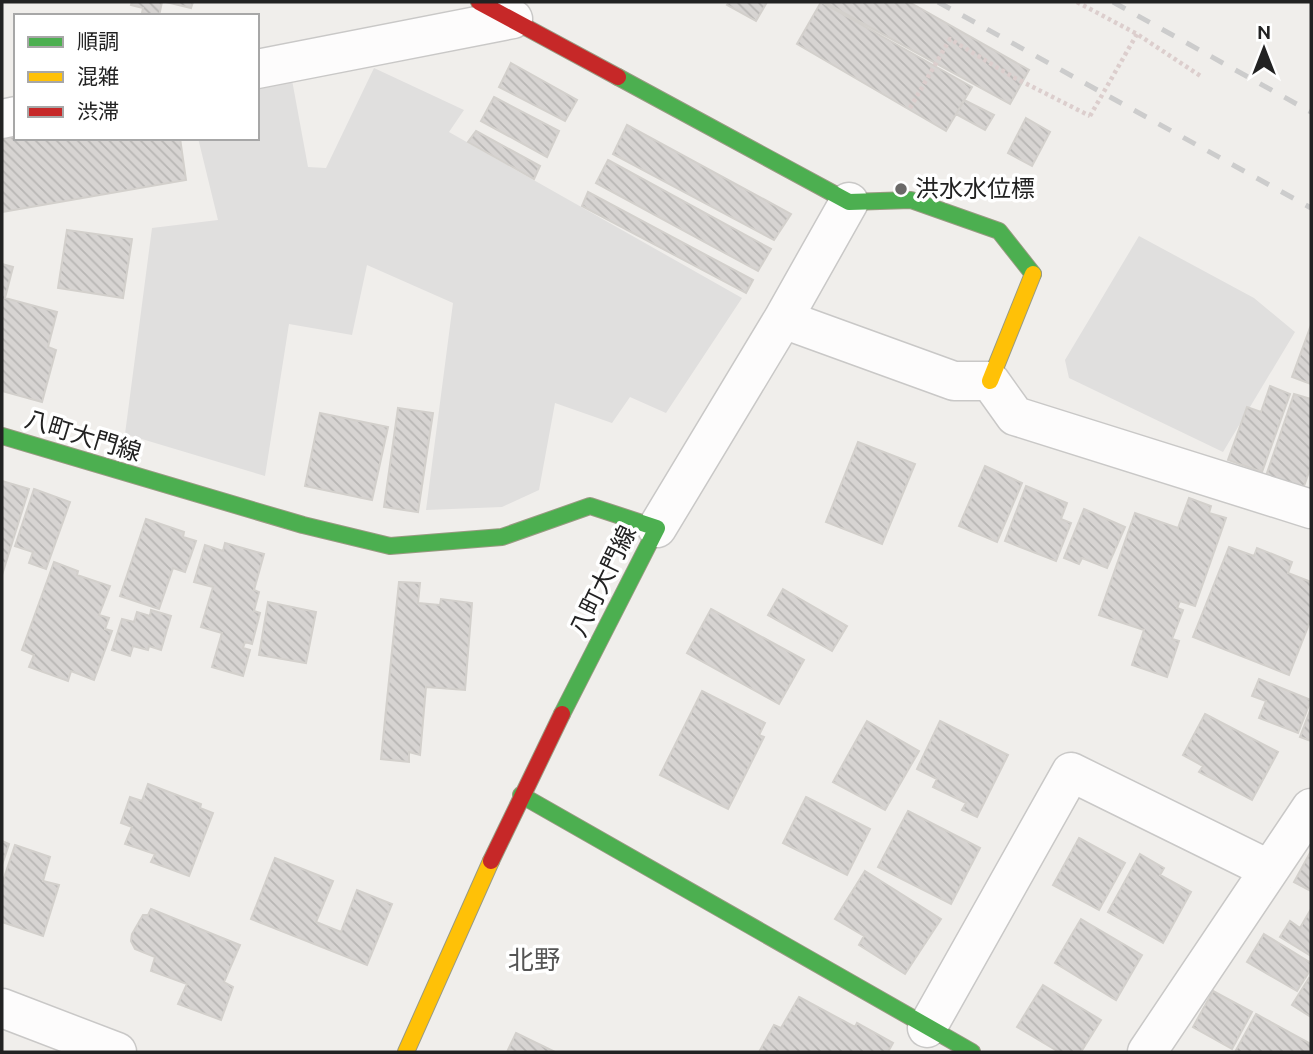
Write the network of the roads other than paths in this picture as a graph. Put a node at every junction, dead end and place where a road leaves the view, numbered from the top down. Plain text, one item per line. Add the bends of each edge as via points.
1 (479, 2) edge
2 (513, 19) junction
3 (259, 69) edge
4 (849, 202) junction
5 (783, 319) junction
6 (990, 381) junction
7 (2, 436) edge
8 (1311, 509) edge
9 (657, 528) junction
10 (521, 795) junction
11 (1311, 808) edge
12 (1268, 869) junction
13 (2, 1008) edge
14 (927, 1028) junction
15 (117, 1052) edge
16 (406, 1052) edge
17 (972, 1052) edge
18 (1147, 1052) edge

1 - 2 main road
2 - 3 street
2 - 4 main road
4 - 5 street
4 - 6 main road via 911,200 999,231 1033,274
5 - 6 street via 954,381
5 - 9 street
6 - 8 street via 1015,416
7 - 9 main road, 八町大門線 via 303,525 390,546 502,537 590,506
9 - 10 main road, 八町大門線
10 - 14 main road
10 - 16 main road, 八町大門線
11 - 12 street
12 - 14 street via 1071,772
12 - 18 street
13 - 15 street
14 - 17 main road

